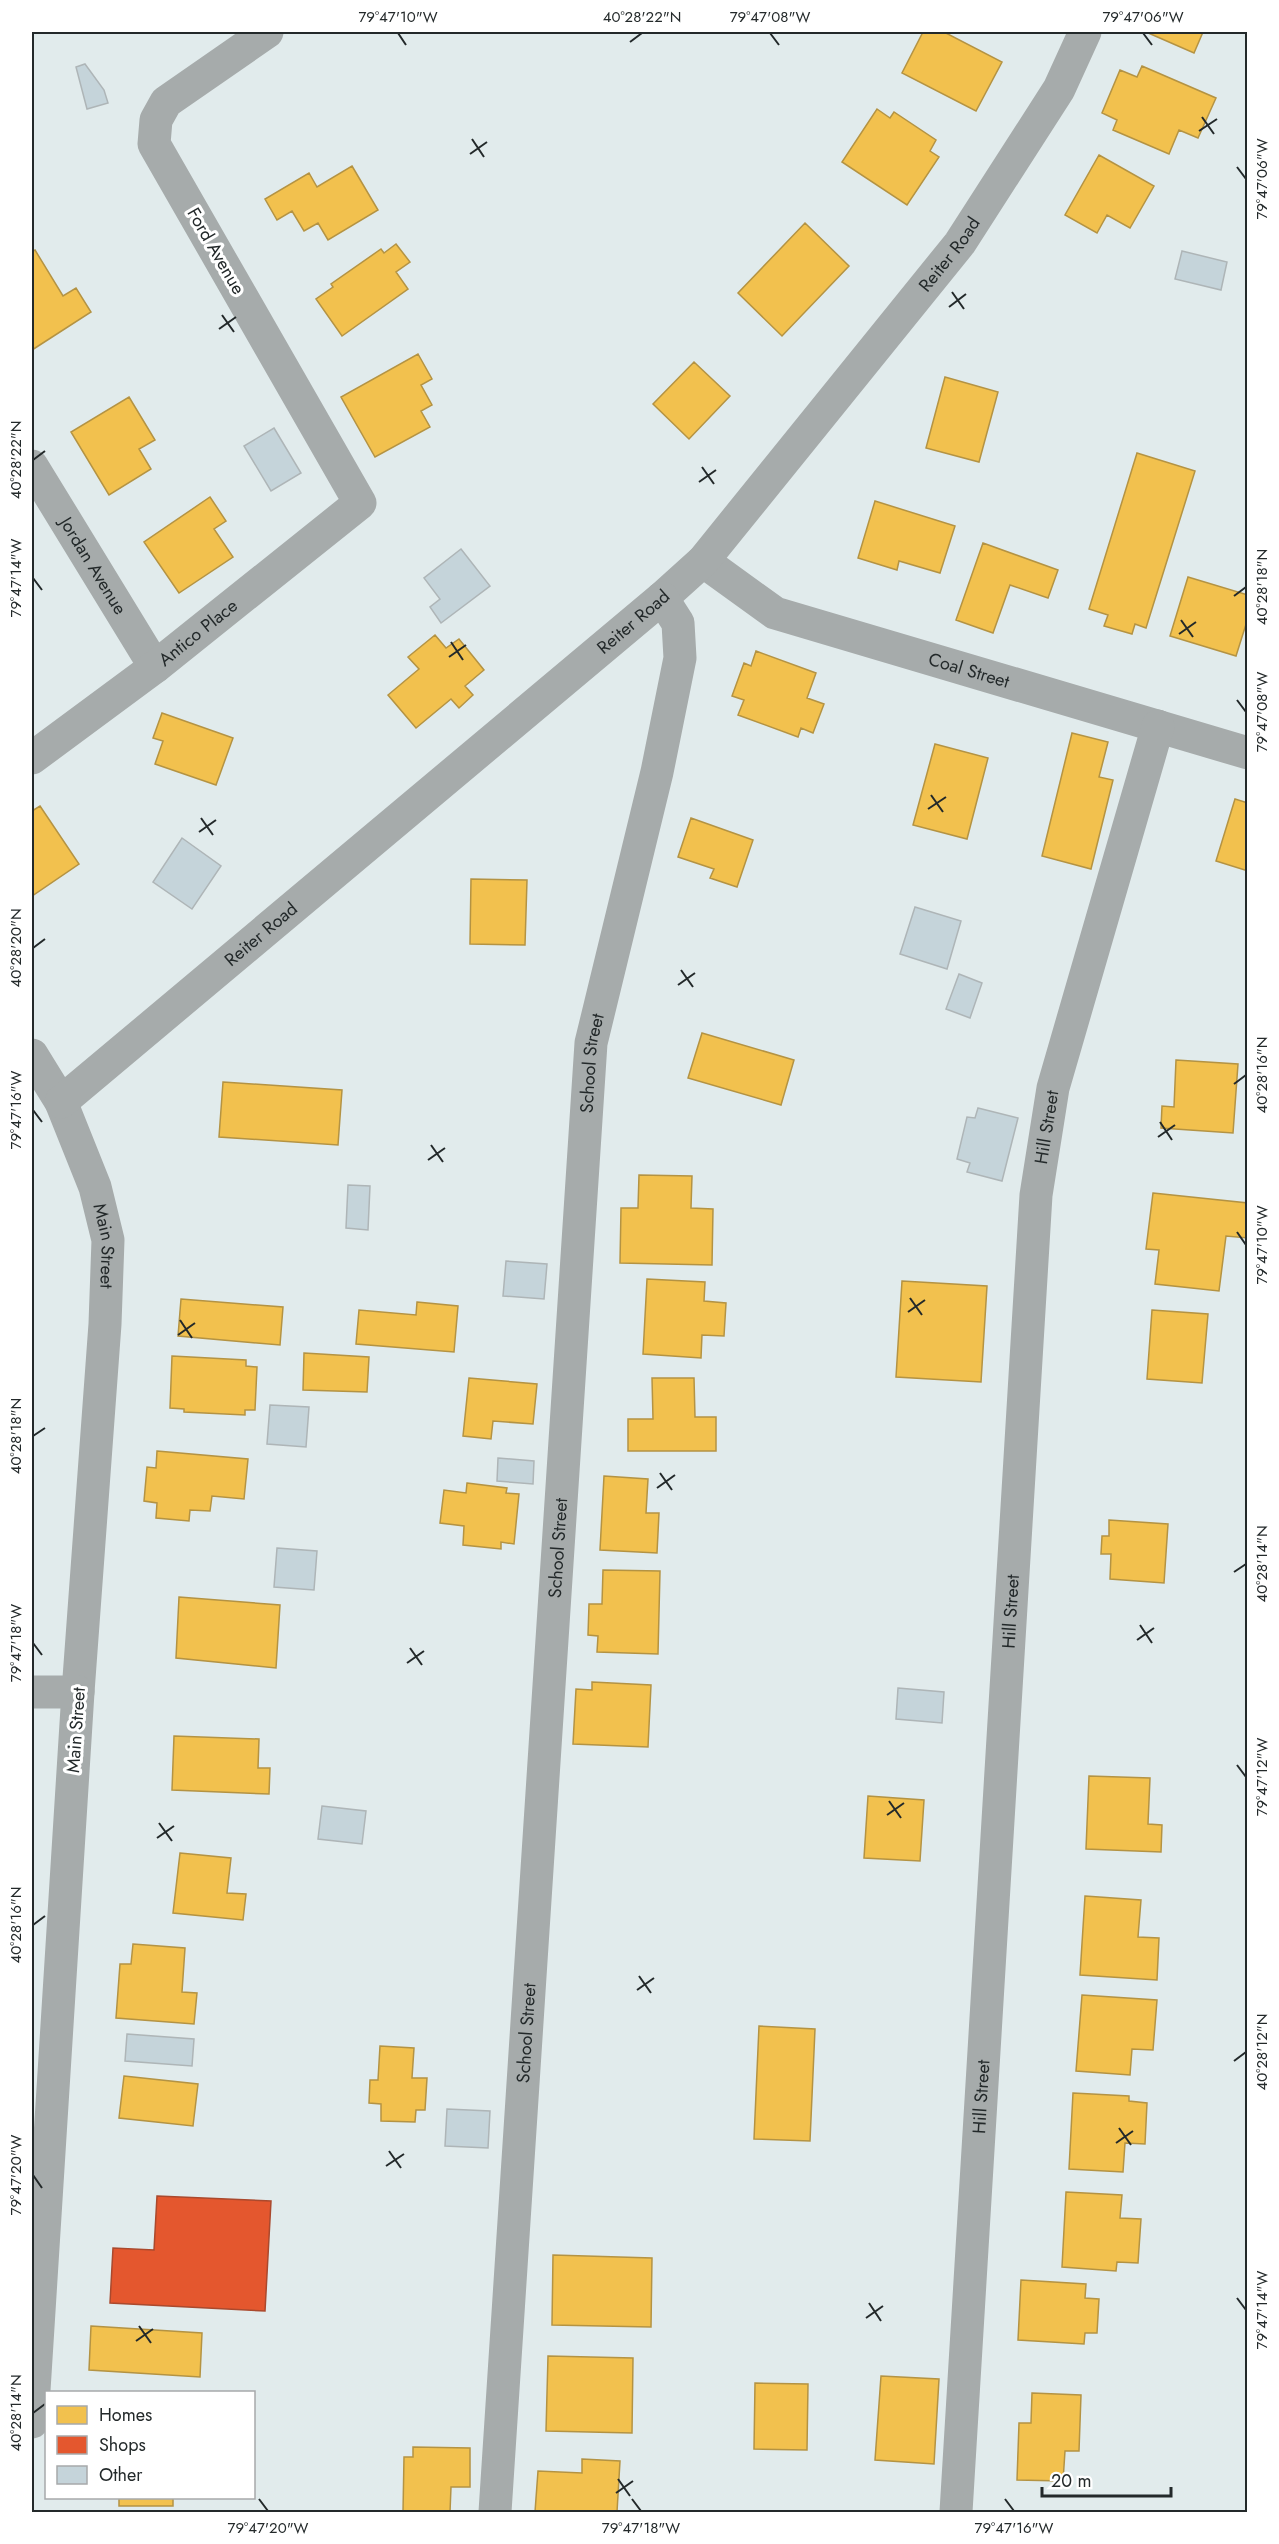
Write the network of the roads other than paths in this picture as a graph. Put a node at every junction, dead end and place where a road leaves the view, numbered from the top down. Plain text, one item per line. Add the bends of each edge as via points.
1 (267, 32) edge
2 (1085, 32) edge
3 (32, 465) edge
4 (360, 503) joint
5 (703, 561) junction
6 (662, 598) junction
7 (155, 667) junction
8 (1158, 726) junction
9 (1248, 753) edge
10 (32, 758) edge
11 (32, 1055) edge
12 (61, 1102) junction
13 (32, 1692) edge
14 (78, 1692) junction
15 (32, 2422) edge
16 (495, 2512) edge
17 (956, 2512) edge

1 - 4 street, Ford Avenue via 166,102 156,120 154,144
2 - 5 street, Reiter Road via 1059,89 960,243
3 - 7 street, Jordan Avenue
4 - 7 street, Antico Place
5 - 6 street, Reiter Road
5 - 8 street, Coal Street via 775,613
6 - 12 street, Reiter Road
6 - 16 street, School Street via 678,623 680,658 657,772 591,1043
7 - 10 street, Antico Place
8 - 9 street, Coal Street
8 - 17 street, Hill Street via 1053,1088 1036,1195
11 - 12 street, Main Street
12 - 14 street, Main Street via 95,1187 108,1240
13 - 14 street
14 - 15 street, Main Street

